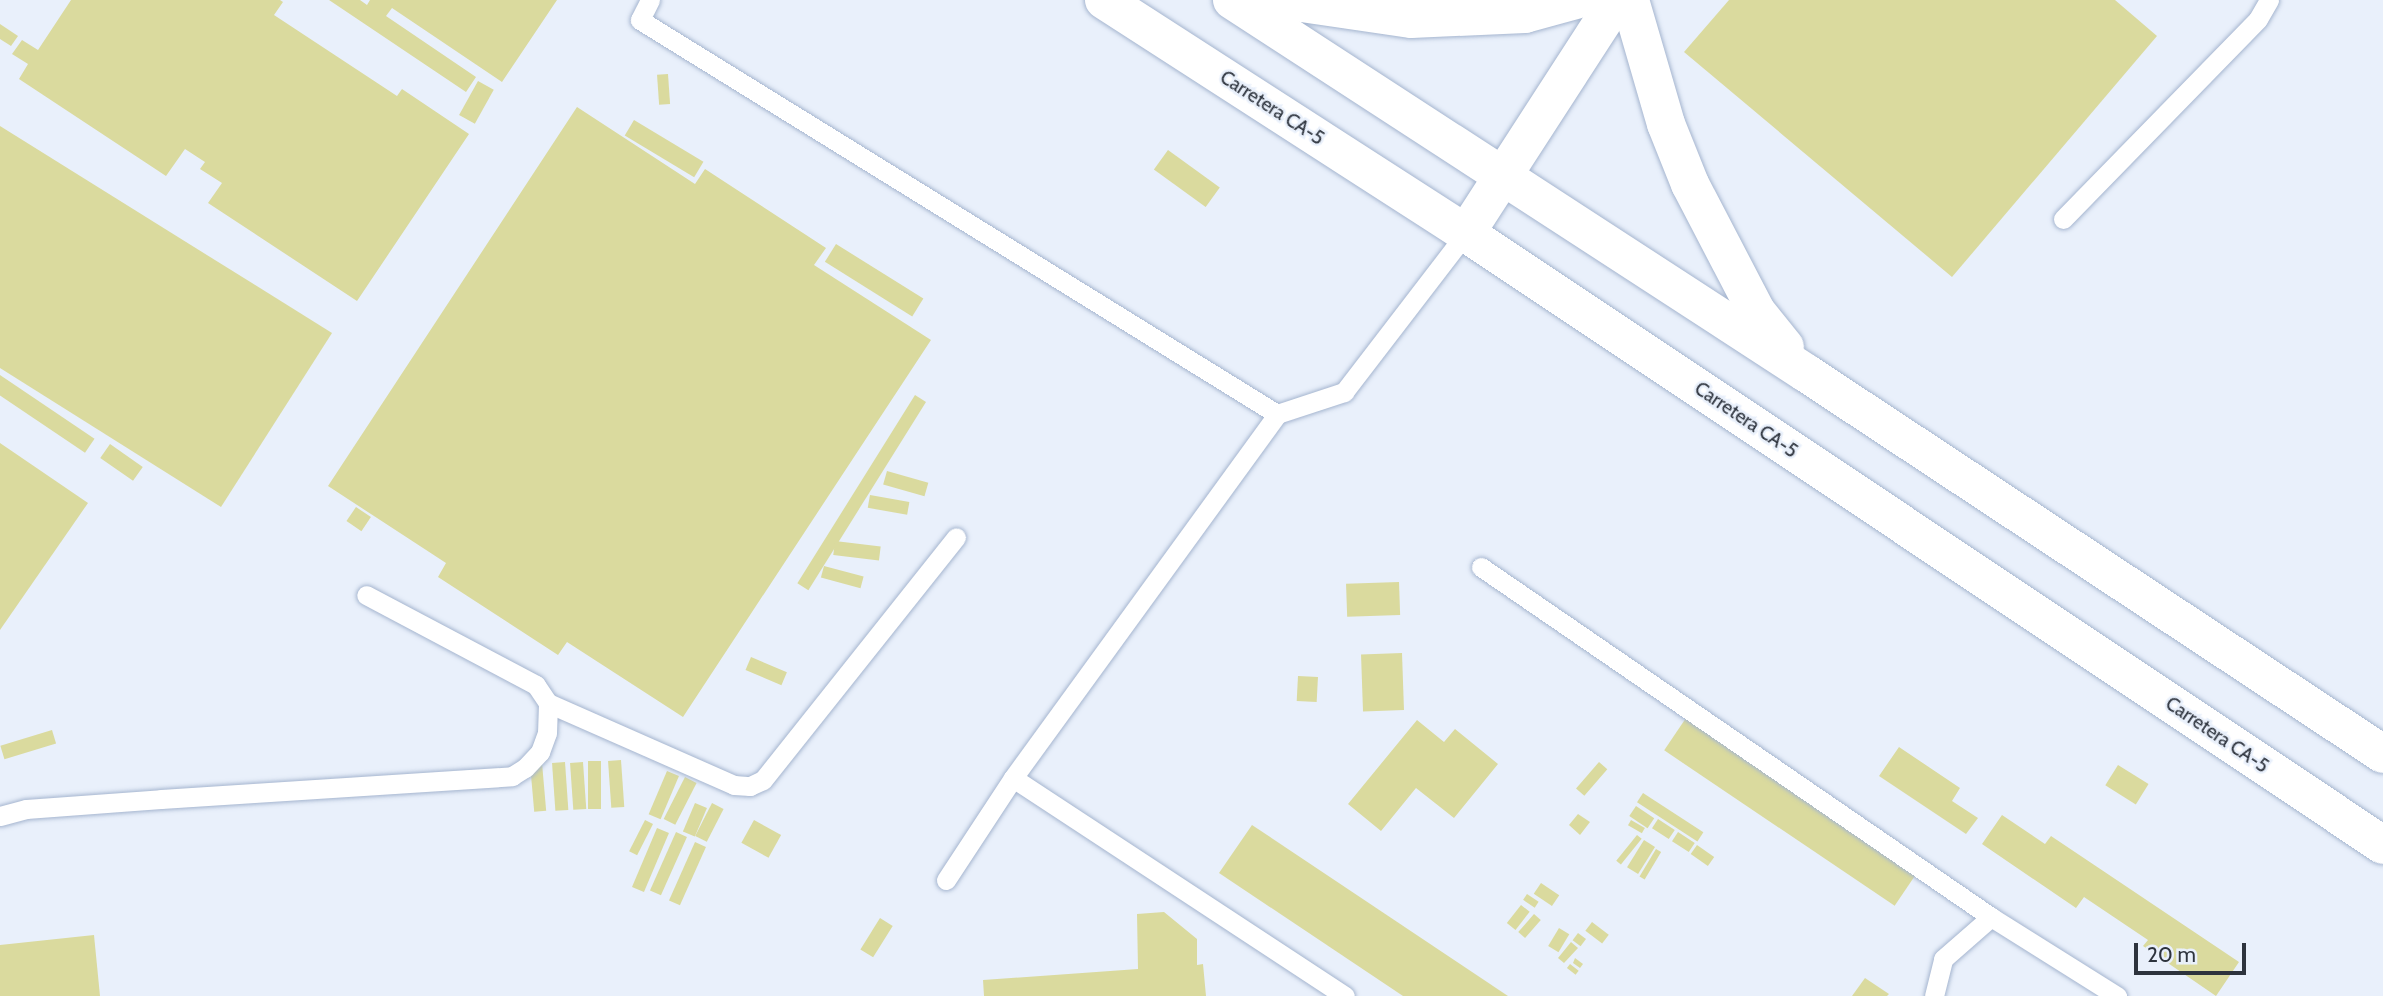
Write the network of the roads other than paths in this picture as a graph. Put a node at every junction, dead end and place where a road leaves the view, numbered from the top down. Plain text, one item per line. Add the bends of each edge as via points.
1 (650, 0) edge
2 (1104, 0) edge
3 (1232, 0) edge
4 (1281, 0) edge
5 (1576, 0) edge
6 (1617, 0) edge
7 (1630, 0) edge
8 (2269, 0) edge
9 (1503, 177) junction
10 (2063, 219) dead end
11 (1466, 233) junction
12 (1806, 373) junction
13 (1277, 414) junction
14 (957, 537) dead end
15 (1481, 567) dead end
16 (366, 595) dead end
17 (548, 703) junction
18 (2383, 754) edge
19 (1013, 778) junction
20 (0, 816) edge
21 (2383, 845) edge
22 (946, 880) dead end
23 (1991, 917) junction
24 (1345, 996) edge
25 (1934, 996) edge
26 (2117, 996) edge

1 - 13 lane via 640,20
2 - 11 main road, Carretera CA-5
3 - 9 main road
4 - 5 main road via 1410,19 1525,14
6 - 9 main road
7 - 12 main road via 1666,124 1690,184 1756,311
8 - 10 lane via 2258,19
9 - 11 main road
9 - 12 main road
11 - 13 lane via 1344,392
11 - 21 main road, Carretera CA-5
12 - 18 main road
13 - 19 lane
14 - 17 lane via 763,780 750,786 734,785
15 - 23 lane
16 - 17 lane via 536,685
17 - 20 lane via 547,733 540,752 512,775 53,807
19 - 22 lane
19 - 24 lane
23 - 25 lane via 1943,959
23 - 26 lane

